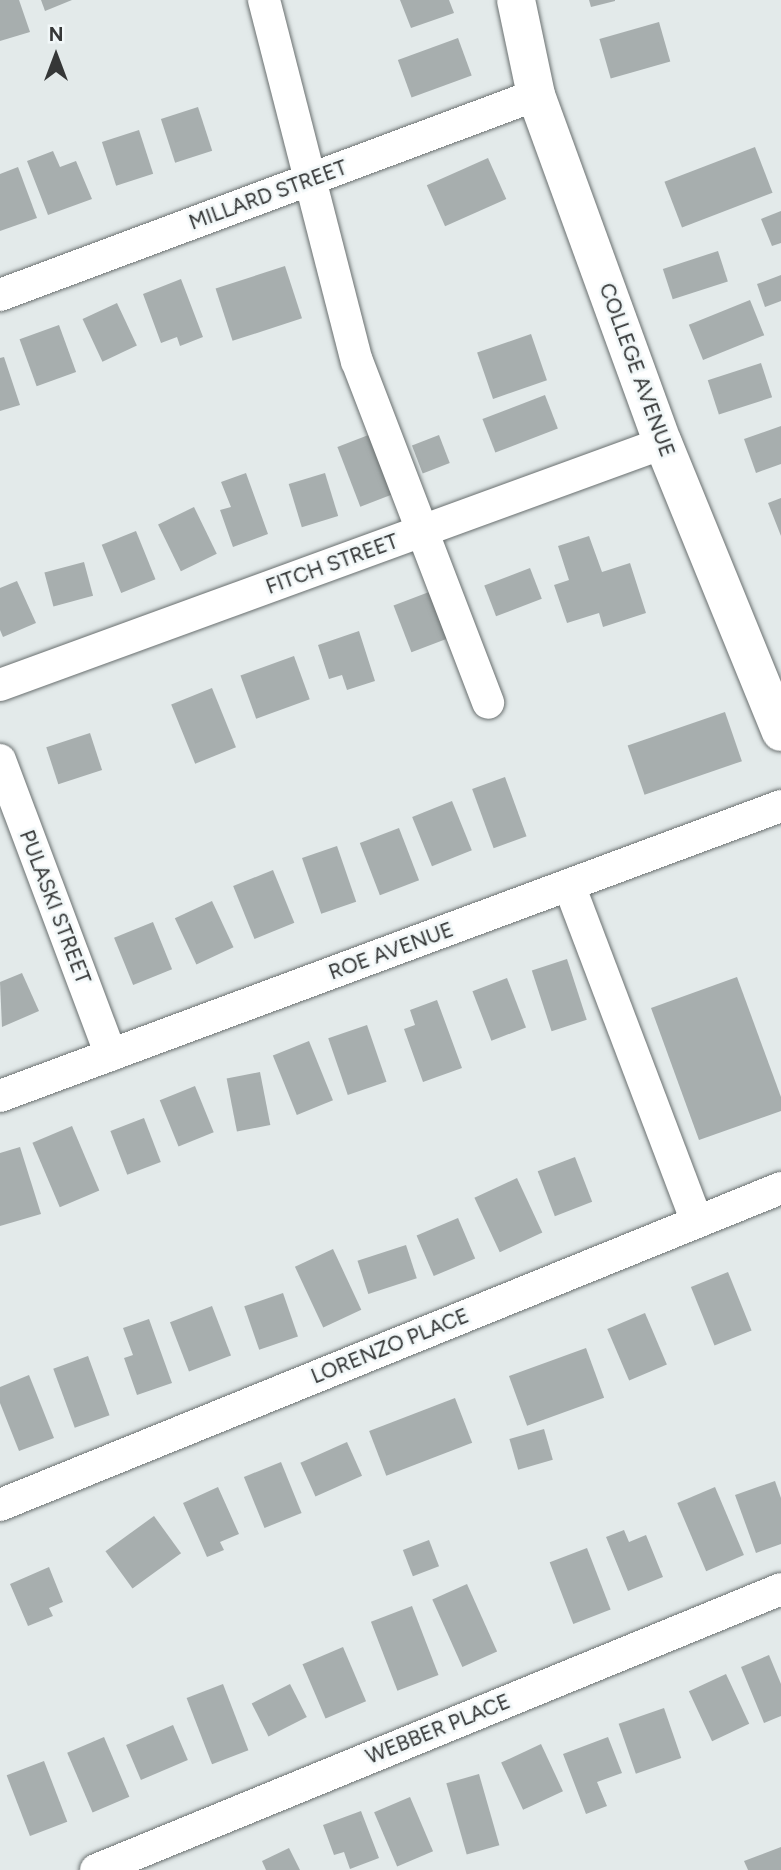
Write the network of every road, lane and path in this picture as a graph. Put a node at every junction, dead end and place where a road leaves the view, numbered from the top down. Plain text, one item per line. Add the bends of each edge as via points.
1 (264, 0) edge
2 (516, 0) edge
3 (536, 94) junction
4 (310, 179) junction
5 (0, 295) edge
6 (663, 443) junction
7 (423, 531) junction
8 (0, 685) edge
9 (488, 703) dead end
10 (781, 732) edge
11 (0, 760) edge
12 (781, 806) edge
13 (569, 885) junction
14 (111, 1055) junction
15 (0, 1096) edge
16 (781, 1188) edge
17 (697, 1222) junction
18 (0, 1506) edge
19 (781, 1589) edge
20 (96, 1870) edge

1 - 4 street
2 - 3 main road, COLLEGE AVENUE
3 - 4 street, MILLARD STREET
3 - 6 main road, COLLEGE AVENUE
4 - 5 street, MILLARD STREET
4 - 7 street via 357,361
6 - 7 street, FITCH STREET
6 - 10 main road, COLLEGE AVENUE
7 - 8 street, FITCH STREET
7 - 9 street
11 - 14 street, PULASKI STREET
12 - 13 street, ROE AVENUE
13 - 14 street, ROE AVENUE
13 - 17 street
14 - 15 street, ROE AVENUE
16 - 17 street, LORENZO PLACE
17 - 18 street, LORENZO PLACE
19 - 20 street, WEBBER PLACE

